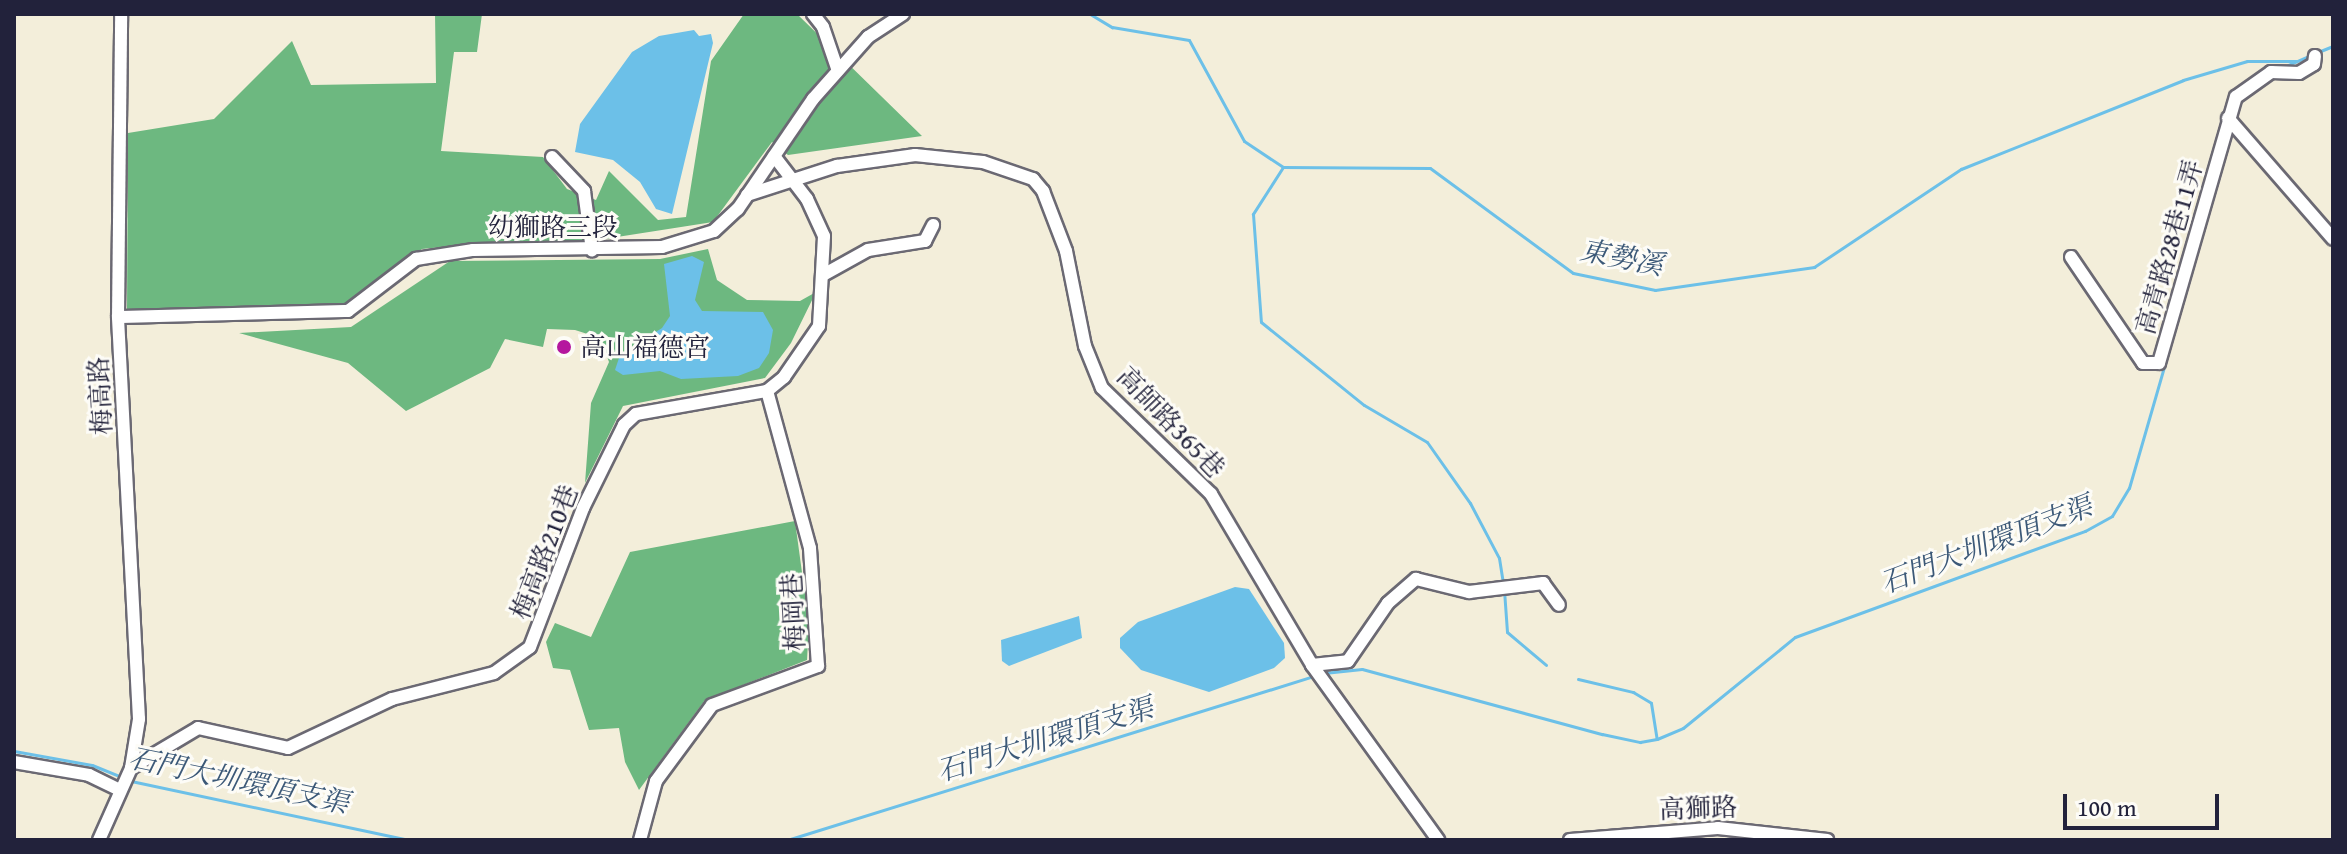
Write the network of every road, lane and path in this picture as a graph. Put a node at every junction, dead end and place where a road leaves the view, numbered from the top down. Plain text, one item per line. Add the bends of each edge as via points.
1 (121, 14) edge
2 (813, 14) edge
3 (903, 14) edge
4 (2315, 56) dead end
5 (838, 71) junction
6 (2228, 118) junction
7 (774, 156) junction
8 (552, 157) dead end
9 (791, 181) junction
10 (747, 195) junction
11 (933, 225) dead end
12 (2333, 239) edge
13 (592, 250) junction
14 (2071, 257) dead end
15 (823, 275) junction
16 (118, 317) junction
17 (767, 391) junction
18 (1559, 605) dead end
19 (1312, 665) junction
20 (14, 762) edge
21 (126, 778) junction
22 (99, 840) edge
23 (640, 840) edge
24 (1438, 840) edge
25 (1570, 840) edge
26 (1827, 840) edge

1 - 16 street, 梅高路
2 - 5 street
3 - 5 street, 幼獅路三段 via 868,37
4 - 6 street, 高青路28巷11弄 via 2314,64 2299,73 2271,72 2252,81 2236,97
5 - 7 street, 幼獅路三段
6 - 12 street
6 - 14 street, 高青路28巷11弄 via 2159,363 2143,363
7 - 9 street
7 - 10 street, 幼獅路三段
8 - 13 street via 584,191
9 - 10 street, 高師路365巷
9 - 15 street via 807,199 824,236
9 - 19 street, 高師路365巷 via 837,166 943,154 1033,179 1043,191 1066,251 1085,346 1102,388 1211,494
10 - 13 street, 幼獅路三段 via 714,231 662,247
11 - 15 street via 925,241 868,250
13 - 16 street, 幼獅路三段 via 473,250 416,259 348,311
15 - 17 street via 819,326 784,377
16 - 21 street, 梅高路 via 139,719
17 - 21 street, 梅高路210巷 via 636,414 624,425 583,508 544,619 530,647 509,665 392,699 288,748 198,728
17 - 23 street, 梅岡巷 via 810,548 818,666 712,705 656,781
18 - 19 street via 1543,583 1469,592 1416,579 1388,603 1348,661
19 - 24 street, 高師路365巷
20 - 21 street
21 - 22 street, 梅高路
25 - 26 street, 高獅路 via 1718,828

